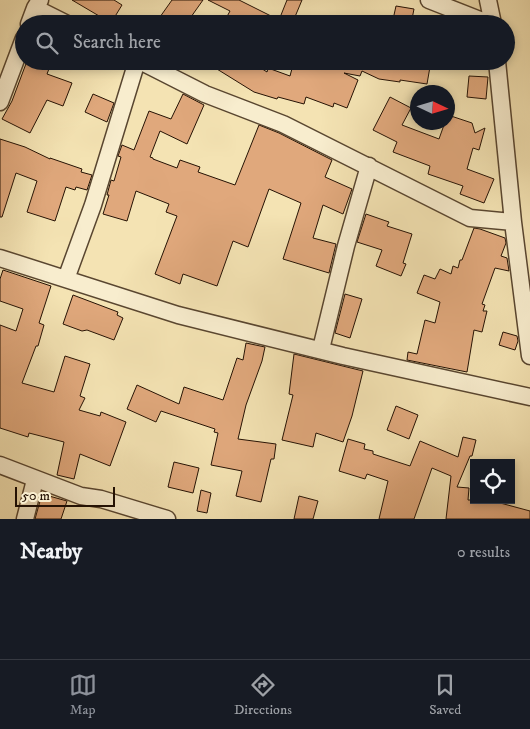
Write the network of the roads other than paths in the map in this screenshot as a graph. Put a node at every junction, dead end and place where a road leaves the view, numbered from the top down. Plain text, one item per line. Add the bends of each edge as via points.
1 (430, 0) edge
2 (488, 0) edge
3 (38, 4) edge
4 (53, 15) edge
5 (468, 15) edge
6 (490, 15) edge
7 (15, 62) edge
8 (136, 70) edge
9 (157, 70) edge
10 (498, 70) edge
11 (0, 102) edge
12 (369, 166) junction
13 (513, 222) junction
14 (0, 258) edge
15 (66, 279) junction
16 (321, 349) junction
17 (530, 356) edge
18 (530, 397) edge
19 (0, 465) edge
20 (35, 480) junction
21 (25, 519) edge
22 (167, 519) edge

1 - 5 street
2 - 6 street
3 - 4 street
7 - 11 street
8 - 15 street
9 - 12 street via 204,94 283,124
10 - 13 street
12 - 13 street via 470,218
12 - 16 street
13 - 17 street
14 - 15 street
15 - 16 street via 178,315
16 - 18 street
19 - 20 street
20 - 21 street
20 - 22 street

